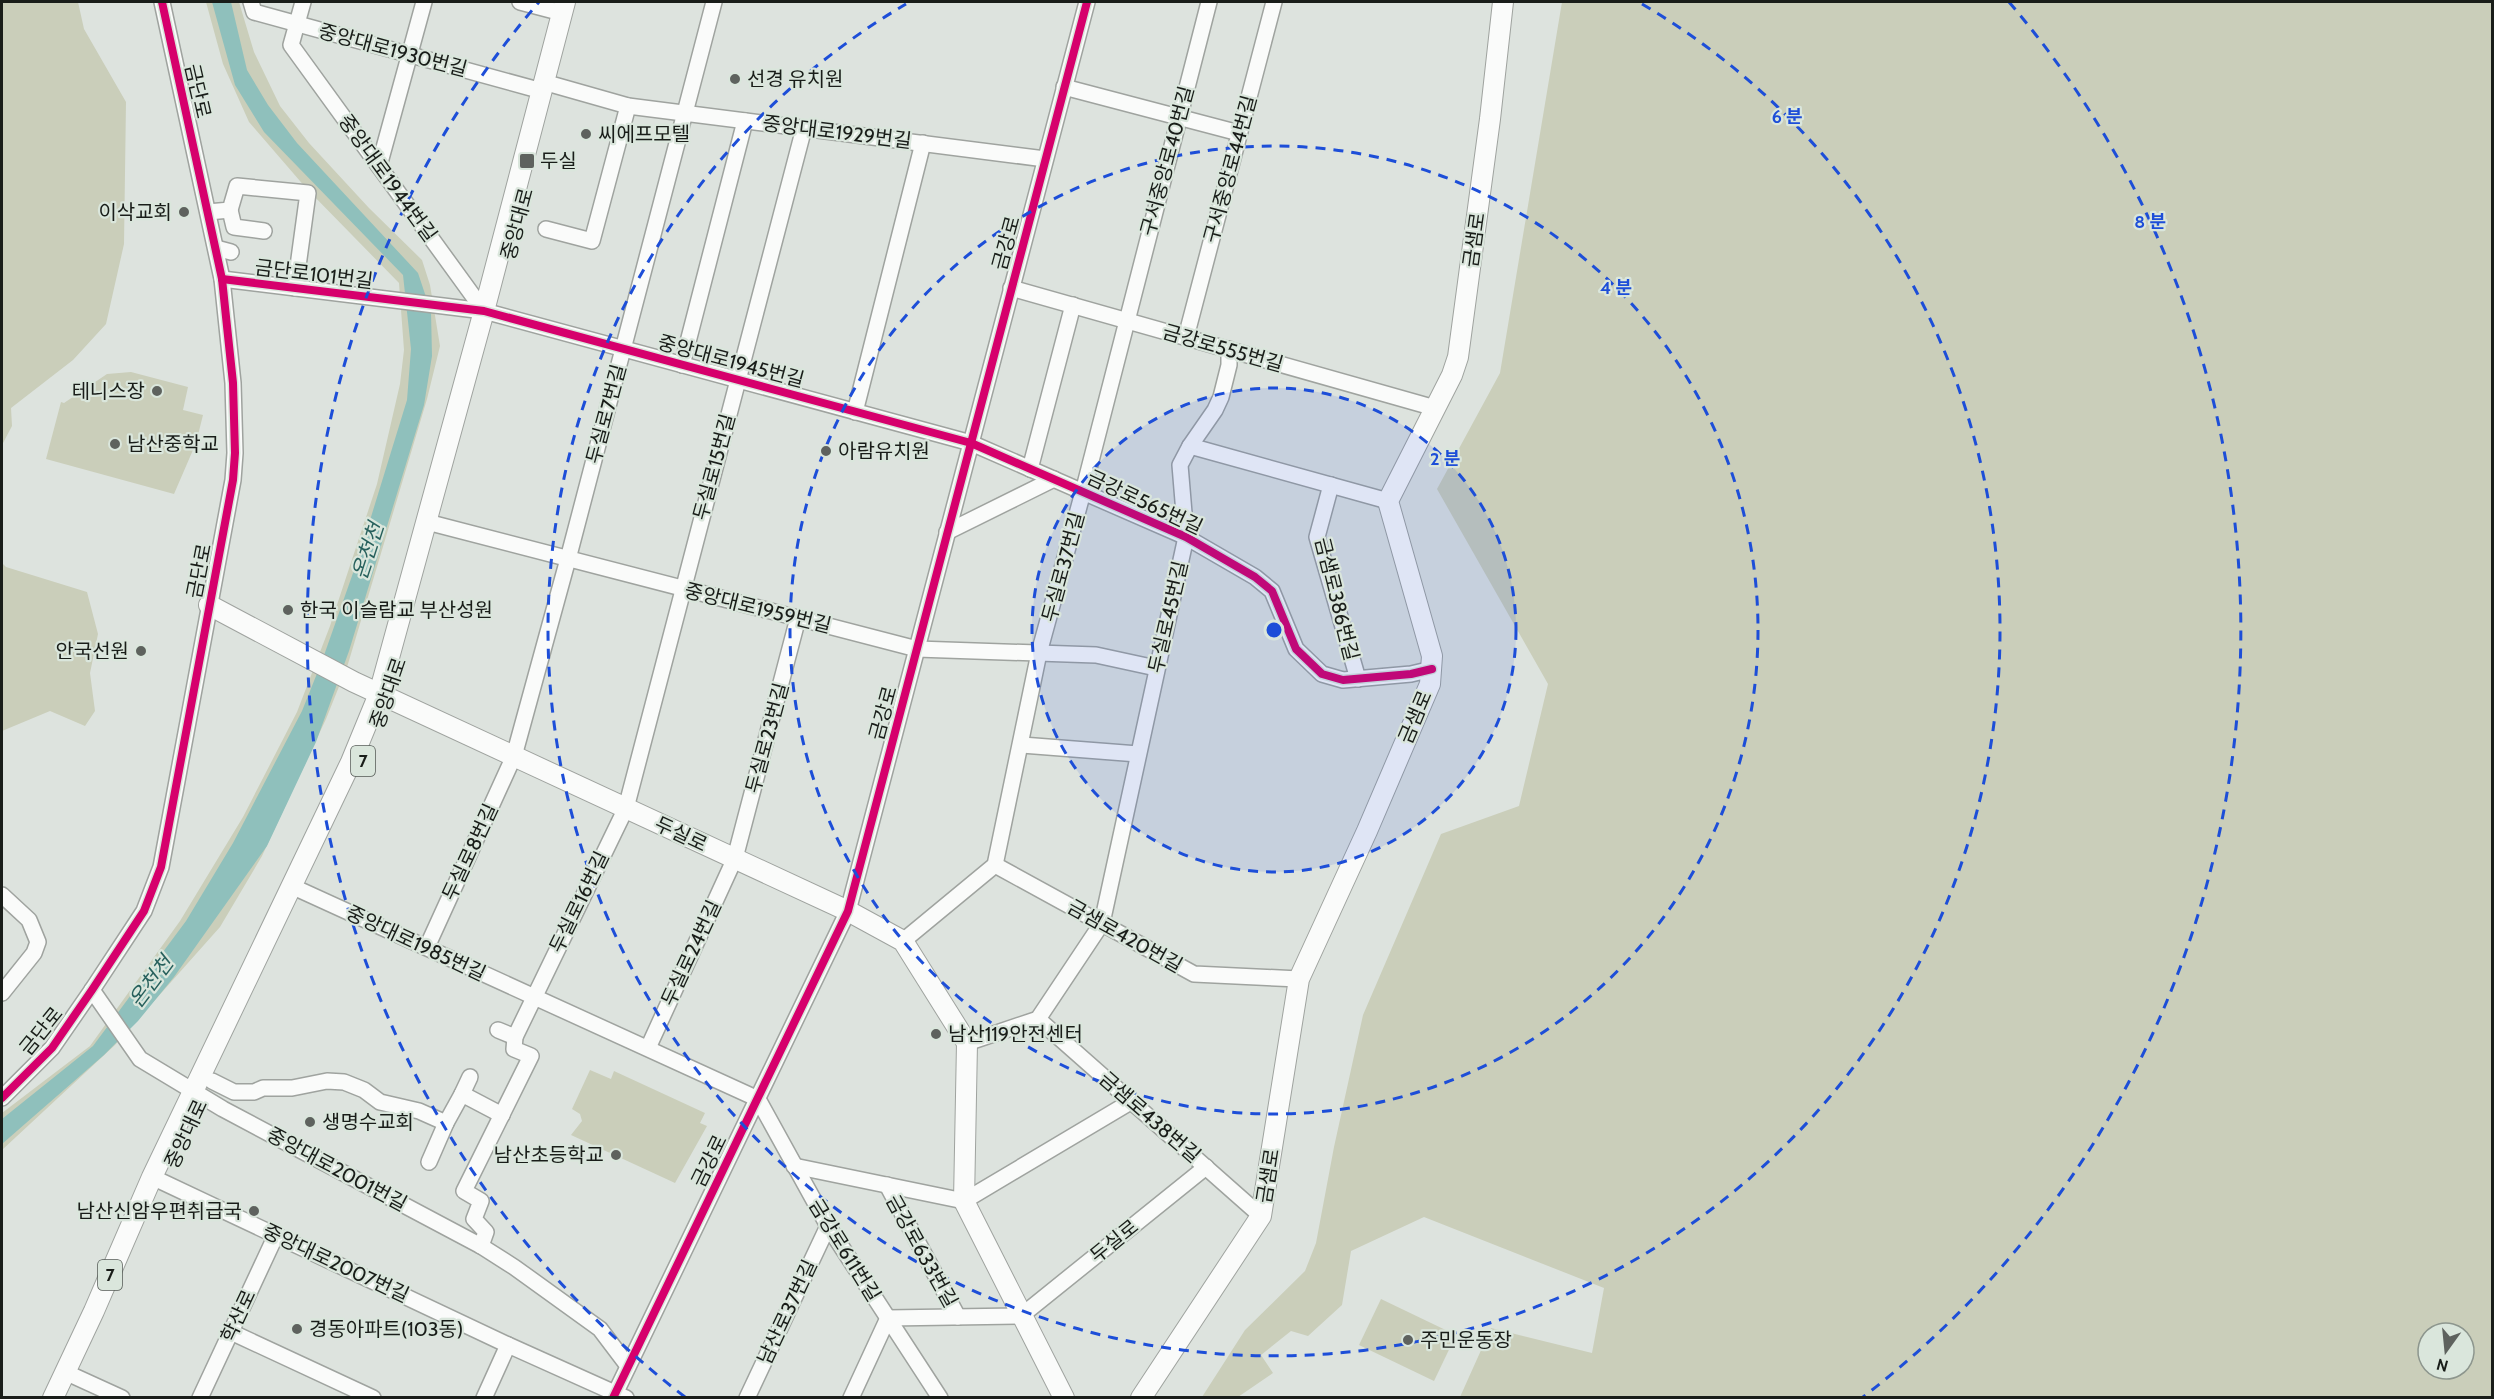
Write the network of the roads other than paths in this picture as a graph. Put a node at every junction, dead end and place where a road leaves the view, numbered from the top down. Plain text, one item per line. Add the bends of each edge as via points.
1 (162, 2) edge
2 (251, 2) edge
3 (303, 2) edge
4 (424, 2) edge
5 (520, 2) edge
6 (714, 2) edge
7 (1087, 2) edge
8 (1209, 2) edge
9 (1274, 2) edge
10 (1503, 2) edge
11 (567, 5) edge
12 (297, 24) junction
13 (409, 54) junction
14 (1064, 87) junction
15 (548, 88) junction
16 (628, 106) junction
17 (684, 114) junction
18 (1178, 117) junction
19 (744, 121) junction
20 (804, 128) junction
21 (1239, 133) junction
22 (923, 143) junction
23 (1045, 159) junction
24 (379, 166) junction
25 (230, 210) junction
26 (208, 212) junction
27 (546, 229) dead end
28 (264, 231) dead end
29 (216, 248) junction
30 (231, 252) dead end
31 (222, 279) junction
32 (295, 288) junction
33 (1011, 288) junction
34 (430, 305) joint
35 (1073, 305) junction
36 (488, 313) junction
37 (1126, 320) junction
38 (1186, 337) junction
39 (1229, 349) junction
40 (623, 350) junction
41 (682, 365) junction
42 (737, 380) junction
43 (1435, 408) junction
44 (855, 412) junction
45 (971, 443) junction
46 (1190, 446) junction
47 (1030, 469) junction
48 (1054, 479) junction
49 (1331, 485) junction
50 (1083, 492) junction
51 (1388, 501) junction
52 (431, 523) junction
53 (947, 532) junction
54 (1186, 537) junction
55 (568, 559) junction
56 (682, 588) junction
57 (209, 605) junction
58 (798, 618) junction
59 (917, 649) junction
60 (1039, 653) junction
61 (1156, 668) junction
62 (1432, 669) junction
63 (1358, 679) junction
64 (385, 696) junction
65 (1022, 745) junction
66 (1138, 754) junction
67 (514, 756) junction
68 (626, 808) junction
69 (735, 858) junction
70 (995, 866) junction
71 (300, 890) junction
72 (2, 896) edge
73 (848, 911) junction
74 (1102, 923) junction
75 (903, 941) junction
76 (427, 947) junction
77 (1299, 979) junction
78 (92, 990) junction
79 (2, 993) edge
80 (533, 996) junction
81 (1038, 1019) junction
82 (498, 1030) dead end
83 (515, 1037) junction
84 (968, 1043) junction
85 (648, 1048) junction
86 (470, 1077) dead end
87 (203, 1089) junction
88 (462, 1094) junction
89 (2, 1098) edge
90 (758, 1098) junction
91 (1132, 1101) junction
92 (502, 1115) junction
93 (446, 1124) junction
94 (429, 1162) dead end
95 (794, 1166) junction
96 (1206, 1167) junction
97 (158, 1179) junction
98 (886, 1185) junction
99 (964, 1201) junction
100 (1261, 1216) junction
101 (828, 1226) junction
102 (276, 1235) junction
103 (481, 1246) junction
104 (1021, 1316) junction
105 (958, 1317) junction
106 (888, 1318) junction
107 (231, 1332) junction
108 (508, 1345) junction
109 (628, 1366) junction
110 (71, 1374) junction
111 (618, 1396) edge
112 (53, 1398) edge
113 (67, 1398) edge
114 (122, 1398) edge
115 (200, 1398) edge
116 (374, 1398) edge
117 (483, 1398) edge
118 (747, 1398) edge
119 (851, 1398) edge
120 (940, 1398) edge
121 (1064, 1398) edge
122 (1141, 1398) edge

1 - 26 street, 금단로
2 - 12 street, 중앙대로1930번길 via 255,12
3 - 12 street
4 - 13 street
5 - 11 street
6 - 17 street, 두실로7번길
7 - 14 street, 금강로
8 - 18 street, 구서중앙로40번길
9 - 21 street, 구서중앙로44번길
10 - 43 main road, 금샘로 via 1461,340 1452,375
11 - 15 main road, 중앙대로 / 7
12 - 13 street, 중앙대로1930번길
12 - 24 street, 중앙대로1944번길 via 291,45
13 - 15 street, 중앙대로1930번길
13 - 24 street
14 - 18 street
14 - 23 street, 금강로
15 - 16 street, 중앙대로1929번길
15 - 36 main road, 중앙대로 / 7
16 - 17 street, 중앙대로1929번길
16 - 27 street via 592,241
17 - 19 street, 중앙대로1929번길
17 - 40 street, 두실로7번길
18 - 21 street
18 - 37 street, 구서중앙로40번길
19 - 20 street, 중앙대로1929번길
19 - 41 street, 중앙대로1945번길
20 - 22 street, 중앙대로1929번길
20 - 42 street, 두실로15번길
21 - 38 street, 구서중앙로44번길
22 - 23 street, 중앙대로1929번길
22 - 44 street
23 - 33 street, 금강로
24 - 36 street, 중앙대로1944번길
25 - 26 street
25 - 28 street via 234,227
25 - 32 street via 237,186 308,193
26 - 29 street, 금단로
29 - 30 street
29 - 31 street, 금단로
31 - 32 street, 금단로101번길
31 - 57 street, 금단로 via 233,383 233,480
32 - 34 street, 금단로101번길
33 - 35 street, 금강로555번길
33 - 45 street, 금강로
34 - 36 street, 중앙대로1945번길
35 - 37 street, 금강로555번길
35 - 47 street
36 - 40 street, 중앙대로1945번길
36 - 52 main road, 중앙대로 / 7
37 - 38 street, 금강로555번길
37 - 50 street, 두실로37번길
38 - 39 street, 금강로555번길
39 - 43 street, 금강로555번길
39 - 46 street, 두실로45번길 via 1221,397
40 - 41 street, 중앙대로1945번길
40 - 55 street, 두실로7번길
41 - 42 street, 중앙대로1945번길
42 - 44 street, 중앙대로1945번길
42 - 56 street, 두실로15번길
43 - 51 main road, 금샘로
44 - 45 street, 중앙대로1945번길
45 - 47 street, 금강로565번길
45 - 53 street, 금강로
46 - 49 street
46 - 54 street, 두실로45번길 via 1180,465
47 - 48 street, 금강로565번길
48 - 50 street, 금강로565번길
48 - 53 street
49 - 51 street
49 - 63 street, 금샘로386번길 via 1317,537
50 - 54 street, 금강로565번길
50 - 60 street, 두실로37번길
51 - 62 main road, 금샘로 via 1432,656
52 - 55 street, 중앙대로1959번길
52 - 64 main road, 중앙대로 / 7
53 - 59 street, 금강로
54 - 61 street, 두실로45번길
54 - 63 street, 금강로565번길 via 1272,591 1296,649 1322,674 1343,680
55 - 56 street, 중앙대로1959번길
55 - 67 street, 두실로7번길
56 - 58 street, 중앙대로1959번길
56 - 68 street, 두실로15번길
57 - 64 main road, 두실로
57 - 78 street, 금단로 via 160,867 144,911
58 - 59 street, 중앙대로1959번길
58 - 69 street, 두실로23번길
59 - 60 street, 중앙대로1959번길
59 - 73 street, 금강로
60 - 61 street, 중앙대로1959번길 via 1096,656
60 - 65 street, 두실로37번길
61 - 66 street, 두실로45번길
62 - 63 street, 금강로565번길
62 - 77 main road, 금샘로 via 1430,684 1367,831
64 - 67 main road, 두실로
64 - 71 main road, 중앙대로 / 7 via 363,761
64 - 87 main road, 중앙대로 / 7 via 351,762
65 - 66 street
65 - 70 street, 두실로37번길
66 - 74 street, 두실로45번길
67 - 68 main road, 두실로
67 - 76 street, 두실로8번길
68 - 69 main road, 두실로
68 - 80 street, 두실로16번길
69 - 73 main road, 두실로
69 - 85 street, 두실로24번길
70 - 74 street, 금샘로420번길
70 - 75 street
71 - 76 street, 중앙대로1985번길
71 - 87 main road, 중앙대로 / 7
72 - 79 street via 29,920 38,942
73 - 75 main road, 두실로
73 - 90 street, 금강로
74 - 77 street, 금샘로420번길 via 1194,974
74 - 81 street, 두실로45번길
75 - 84 main road, 두실로
76 - 80 street, 중앙대로1985번길
77 - 100 main road, 금샘로
78 - 87 street, 중앙대로 via 140,1059
78 - 89 street, 금단로 via 52,1048
80 - 83 street
80 - 85 street, 중앙대로1985번길
81 - 84 street
81 - 91 street, 금샘로438번길
82 - 83 street
83 - 92 street via 514,1049 531,1056
84 - 99 main road
85 - 90 street, 중앙대로1985번길
86 - 88 street
87 - 93 street via 254,1092 344,1082 380,1102
87 - 97 main road, 중앙대로 / 7
87 - 103 street, 중앙대로2001번길
88 - 92 street
88 - 93 street
90 - 95 street, 금강로611번길
90 - 109 street, 금강로
91 - 96 street, 금샘로438번길
91 - 99 street
92 - 103 street via 464,1191 481,1201 474,1219 486,1232
93 - 94 street
95 - 98 street
95 - 101 street, 금강로611번길
96 - 100 street, 금샘로438번길
96 - 104 street, 두실로
97 - 102 street, 중앙대로2007번길
97 - 110 main road, 중앙대로 / 7
98 - 99 street
98 - 105 street, 금강로633번길
99 - 104 main road
100 - 122 main road, 금샘로
101 - 106 street, 금강로611번길
101 - 118 street, 남산로37번길
102 - 107 street, 학산로
102 - 108 street, 중앙대로2007번길
103 - 109 street, 중앙대로2001번길 via 600,1329
104 - 105 street, 금강로633번길
104 - 121 main road
105 - 106 street, 금강로633번길
106 - 119 street
106 - 120 street, 금강로611번길
107 - 115 street, 학산로
107 - 116 street
108 - 111 street, 중앙대로2007번길
108 - 117 street
109 - 111 street, 금강로
110 - 112 main road, 중앙대로 / 7
110 - 113 main road, 중앙대로 / 7
110 - 114 street

